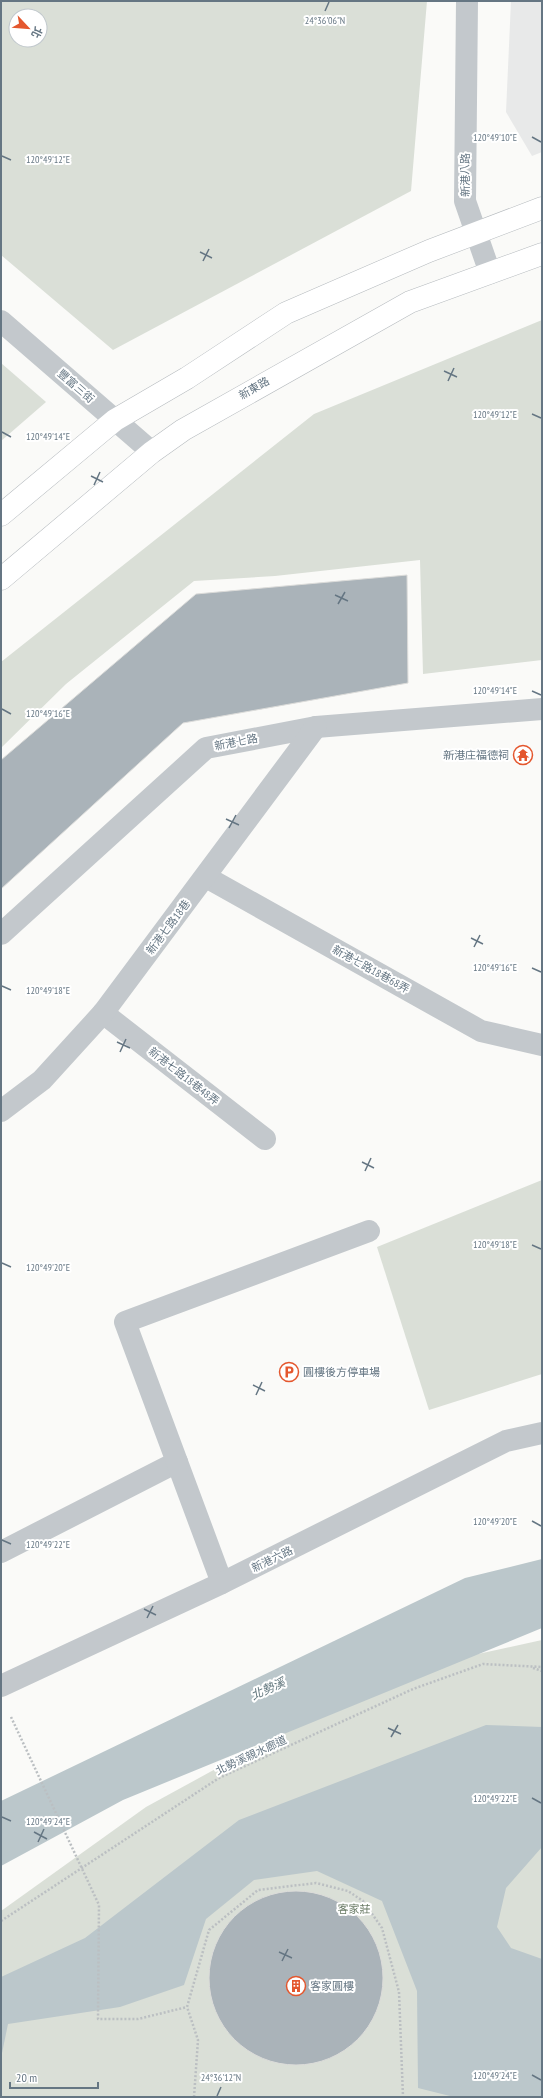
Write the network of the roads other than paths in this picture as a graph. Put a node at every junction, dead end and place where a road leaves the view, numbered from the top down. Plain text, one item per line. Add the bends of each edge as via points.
1 (467, 1) edge
2 (542, 208) edge
3 (475, 233) junction
4 (542, 254) edge
5 (490, 273) junction
6 (1, 321) edge
7 (115, 420) junction
8 (152, 452) junction
9 (1, 515) edge
10 (1, 579) edge
11 (542, 709) edge
12 (316, 727) junction
13 (206, 877) junction
14 (1, 934) edge
15 (102, 1013) junction
16 (542, 1045) edge
17 (1, 1111) edge
18 (265, 1139) dead end
19 (368, 1231) dead end
20 (542, 1433) edge
21 (177, 1462) junction
22 (1, 1552) edge
23 (222, 1583) junction
24 (1, 1686) edge

1 - 3 street, 新港八路 via 465,202
2 - 3 main road
3 - 5 street, 新港八路
3 - 7 main road via 286,313 187,378
4 - 5 main road, 新東路
5 - 8 main road, 新東路 via 410,302 183,430
6 - 7 street, 豐富三街
7 - 8 street, 豐富三街
7 - 9 main road
8 - 10 main road, 新東路
11 - 12 street, 新港七路
12 - 13 street, 新港七路18巷
12 - 14 street, 新港七路 via 206,748
13 - 15 street, 新港七路18巷
13 - 16 street, 新港七路18巷68弄 via 481,1031
15 - 17 street, 新港七路18巷 via 42,1080
15 - 18 street, 新港七路18巷48弄
19 - 21 street via 125,1322
20 - 23 street, 新港六路 via 506,1441
21 - 22 street
21 - 23 street
23 - 24 street, 新港六路

